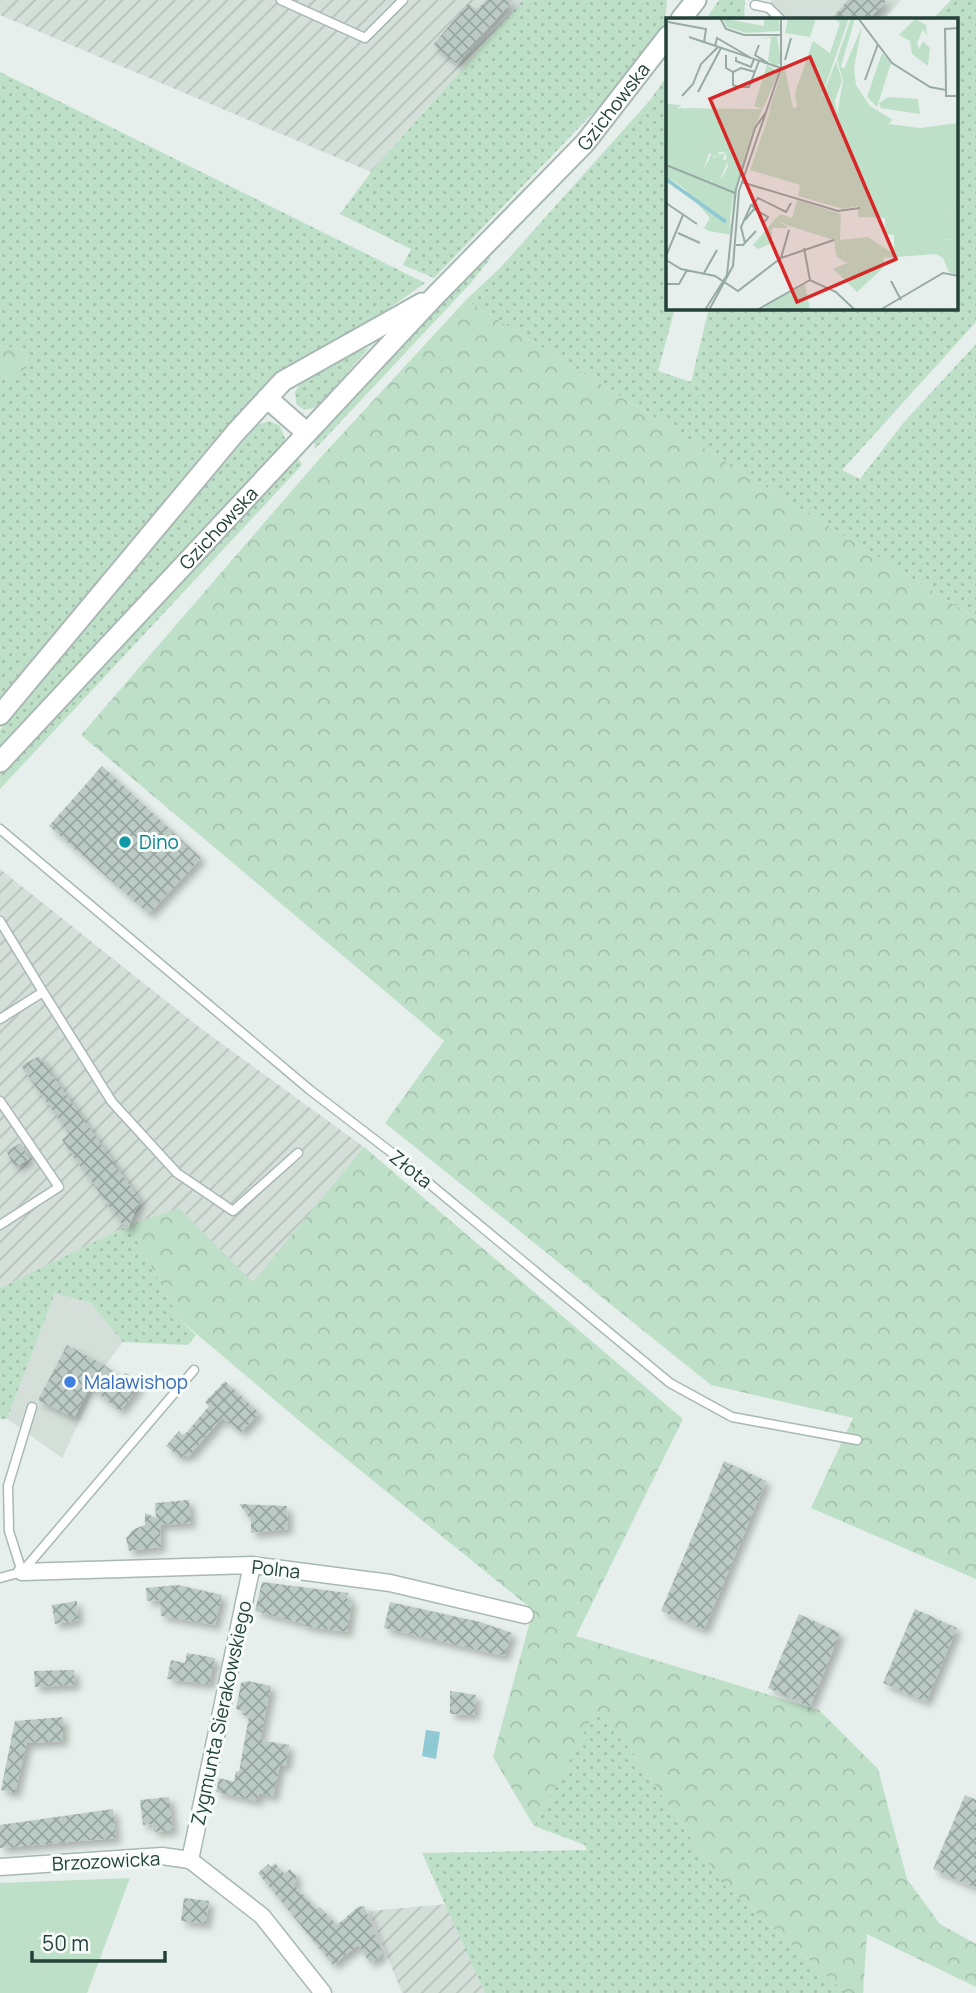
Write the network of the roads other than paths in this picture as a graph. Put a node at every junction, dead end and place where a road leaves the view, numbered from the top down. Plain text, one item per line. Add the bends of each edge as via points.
1 (281, 0) edge
2 (403, 0) edge
3 (696, 0) edge
4 (755, 5) dead end
5 (682, 18) edge
6 (779, 18) edge
7 (666, 39) edge
8 (436, 295) junction
9 (267, 398) junction
10 (307, 433) junction
11 (0, 715) edge
12 (0, 762) edge
13 (0, 830) edge
14 (0, 921) edge
15 (43, 992) junction
16 (0, 1019) edge
17 (0, 1101) edge
18 (298, 1153) dead end
19 (0, 1225) edge
20 (194, 1370) dead end
21 (32, 1407) dead end
22 (857, 1440) dead end
23 (252, 1565) junction
24 (22, 1572) junction
25 (0, 1578) edge
26 (526, 1615) dead end
27 (190, 1860) junction
28 (0, 1867) edge
29 (323, 1993) edge

1 - 2 lane via 365,38
3 - 5 street
4 - 6 lane via 769,8
7 - 8 street, Gzichowska via 585,142
8 - 9 street, Gzichowska via 284,381
8 - 10 street, Gzichowska
9 - 10 street
9 - 11 street, Gzichowska
10 - 12 street, Gzichowska
13 - 22 lane, Złota via 310,1090 670,1382 732,1417
14 - 15 lane
15 - 16 lane
15 - 18 lane via 112,1102 177,1173 233,1211
17 - 19 lane via 59,1187
20 - 24 lane
21 - 24 lane via 8,1486 9,1531
23 - 24 street, Polna
23 - 26 street, Polna via 390,1583
23 - 27 street, Zygmunta Sierakowskiego
24 - 25 lane
27 - 28 street, Brzozowicka via 162,1856
27 - 29 street via 262,1916

